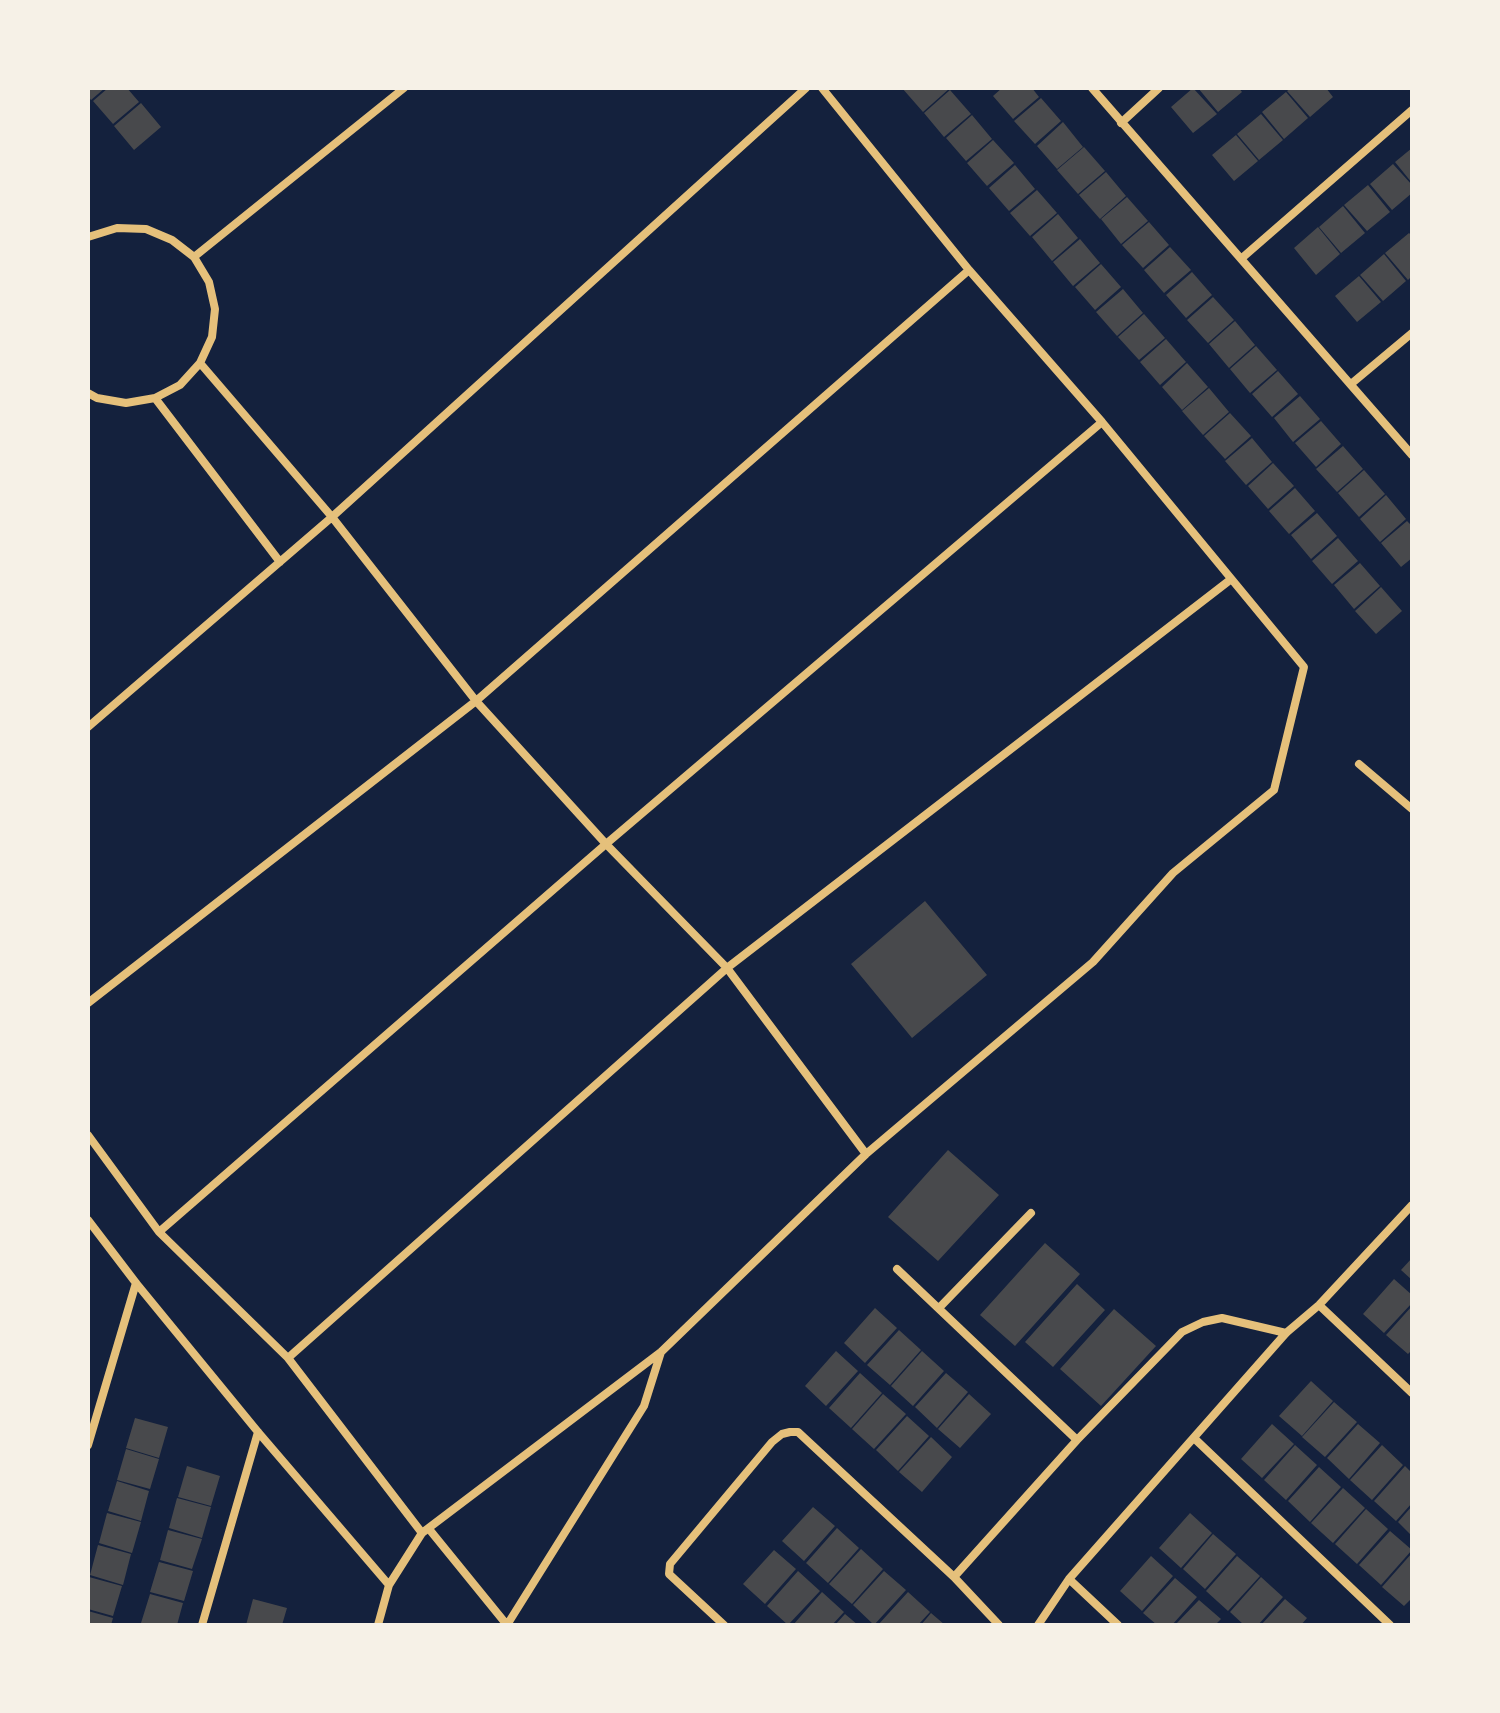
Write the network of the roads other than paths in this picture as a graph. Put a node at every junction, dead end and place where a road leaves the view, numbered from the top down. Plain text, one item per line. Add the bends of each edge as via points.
1 (404, 88) edge
2 (806, 88) edge
3 (822, 88) edge
4 (1092, 88) edge
5 (1159, 88) edge
6 (1412, 110) edge
7 (1121, 123) junction
8 (89, 236) edge
9 (194, 257) junction
10 (1242, 258) junction
11 (969, 270) junction
12 (1412, 333) edge
13 (200, 363) junction
14 (1351, 384) junction
15 (88, 393) edge
16 (155, 398) junction
17 (1102, 422) junction
18 (1412, 455) edge
19 (332, 517) junction
20 (280, 562) junction
21 (1230, 580) junction
22 (476, 701) junction
23 (88, 727) edge
24 (1359, 764) dead end
25 (1412, 809) edge
26 (606, 844) junction
27 (727, 968) junction
28 (88, 1003) edge
29 (88, 1135) edge
30 (866, 1154) junction
31 (1412, 1205) edge
32 (1031, 1213) dead end
33 (88, 1220) edge
34 (159, 1232) junction
35 (897, 1269) dead end
36 (136, 1283) junction
37 (1319, 1305) junction
38 (939, 1308) junction
39 (1286, 1333) junction
40 (661, 1352) junction
41 (288, 1358) junction
42 (1412, 1393) edge
43 (258, 1432) junction
44 (1195, 1439) junction
45 (1077, 1440) junction
46 (88, 1445) edge
47 (426, 1531) junction
48 (954, 1577) junction
49 (1069, 1579) junction
50 (389, 1585) junction
51 (202, 1625) edge
52 (378, 1625) edge
53 (724, 1625) edge
54 (999, 1625) edge
55 (1038, 1625) edge
56 (1118, 1625) edge
57 (1390, 1625) edge

1 - 9 street
2 - 19 street
3 - 11 street
4 - 7 street
5 - 7 street
6 - 10 street
7 - 10 street
8 - 9 street via 117,228 146,229
9 - 13 street via 209,282 215,309 212,337
10 - 14 street
11 - 17 street
11 - 22 street
12 - 14 street
13 - 16 street via 180,385
13 - 19 street
14 - 18 street
15 - 16 street via 126,403
16 - 20 street
17 - 21 street
17 - 26 street
19 - 20 street
19 - 22 street
20 - 23 street
21 - 27 street
21 - 30 street via 1304,667 1274,790 1173,873 1093,962
22 - 26 street
22 - 28 street
24 - 25 street
26 - 27 street
26 - 34 street
27 - 30 street
27 - 41 street
29 - 34 street
30 - 40 street
31 - 37 street
32 - 38 street
33 - 36 street
34 - 41 street
35 - 38 street
36 - 43 street
36 - 46 street
37 - 39 street
37 - 42 street
38 - 45 street
39 - 44 street
39 - 45 street via 1222,1318 1182,1332
40 - 47 street
40 - 47 street via 644,1406 507,1625
41 - 47 street
43 - 50 street
43 - 51 street
44 - 49 street
44 - 57 street
45 - 48 street
47 - 50 street
48 - 53 street via 798,1432 790,1432 772,1442 670,1564 669,1574
48 - 54 street
49 - 55 street
49 - 56 street
50 - 52 street

